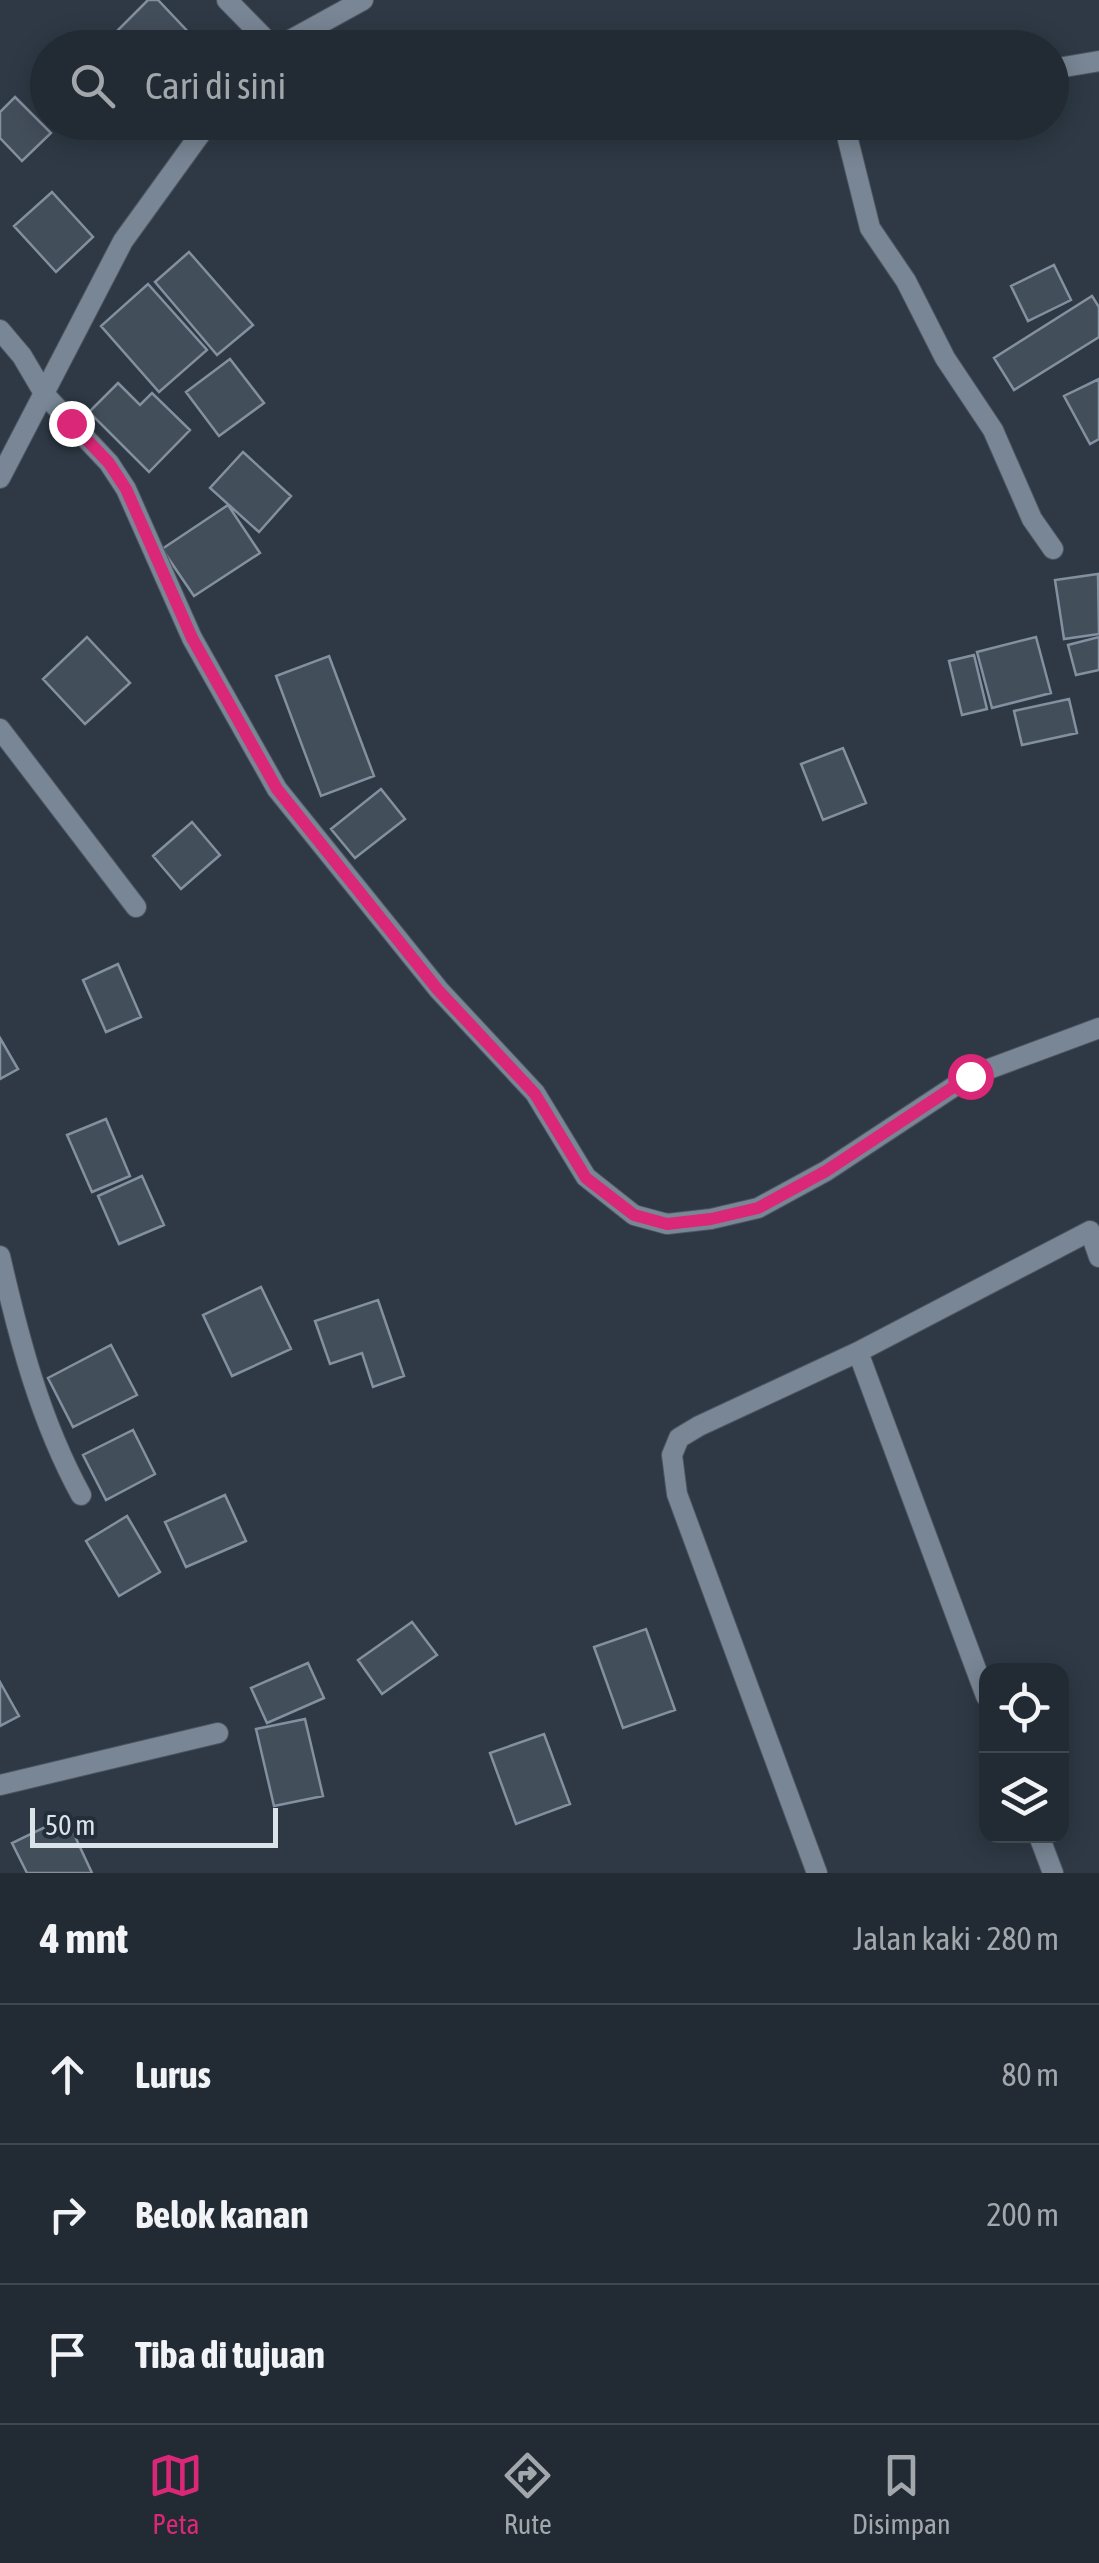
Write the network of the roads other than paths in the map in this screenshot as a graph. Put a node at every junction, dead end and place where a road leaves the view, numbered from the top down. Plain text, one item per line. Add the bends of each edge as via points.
1 (227, 0) edge
2 (363, 0) edge
3 (257, 30) edge
4 (308, 30) edge
5 (1099, 61) edge
6 (1069, 67) edge
7 (195, 140) edge
8 (848, 140) edge
9 (0, 330) edge
10 (46, 395) junction
11 (0, 478) edge
12 (1053, 548) dead end
13 (0, 729) edge
14 (136, 907) dead end
15 (1099, 1028) edge
16 (1094, 1229) edge
17 (0, 1256) edge
18 (1099, 1257) edge
19 (858, 1352) junction
20 (81, 1495) dead end
21 (979, 1677) edge
22 (218, 1733) dead end
23 (0, 1785) edge
24 (1042, 1843) edge
25 (817, 1873) edge
26 (1053, 1873) edge

1 - 3 street
2 - 4 street
5 - 6 street
7 - 10 street via 124,241
8 - 12 street via 870,228 993,430 1032,520
9 - 10 street
10 - 11 street
10 - 15 street via 126,489 192,638 277,789 438,990 535,1094 586,1178 634,1215 667,1224 758,1208 970,1076
13 - 14 street
16 - 18 street
16 - 19 street
17 - 20 street via 27,1364 57,1452
19 - 21 street
19 - 25 street via 700,1426 680,1438 672,1454 677,1494 702,1567
22 - 23 street
24 - 26 street

